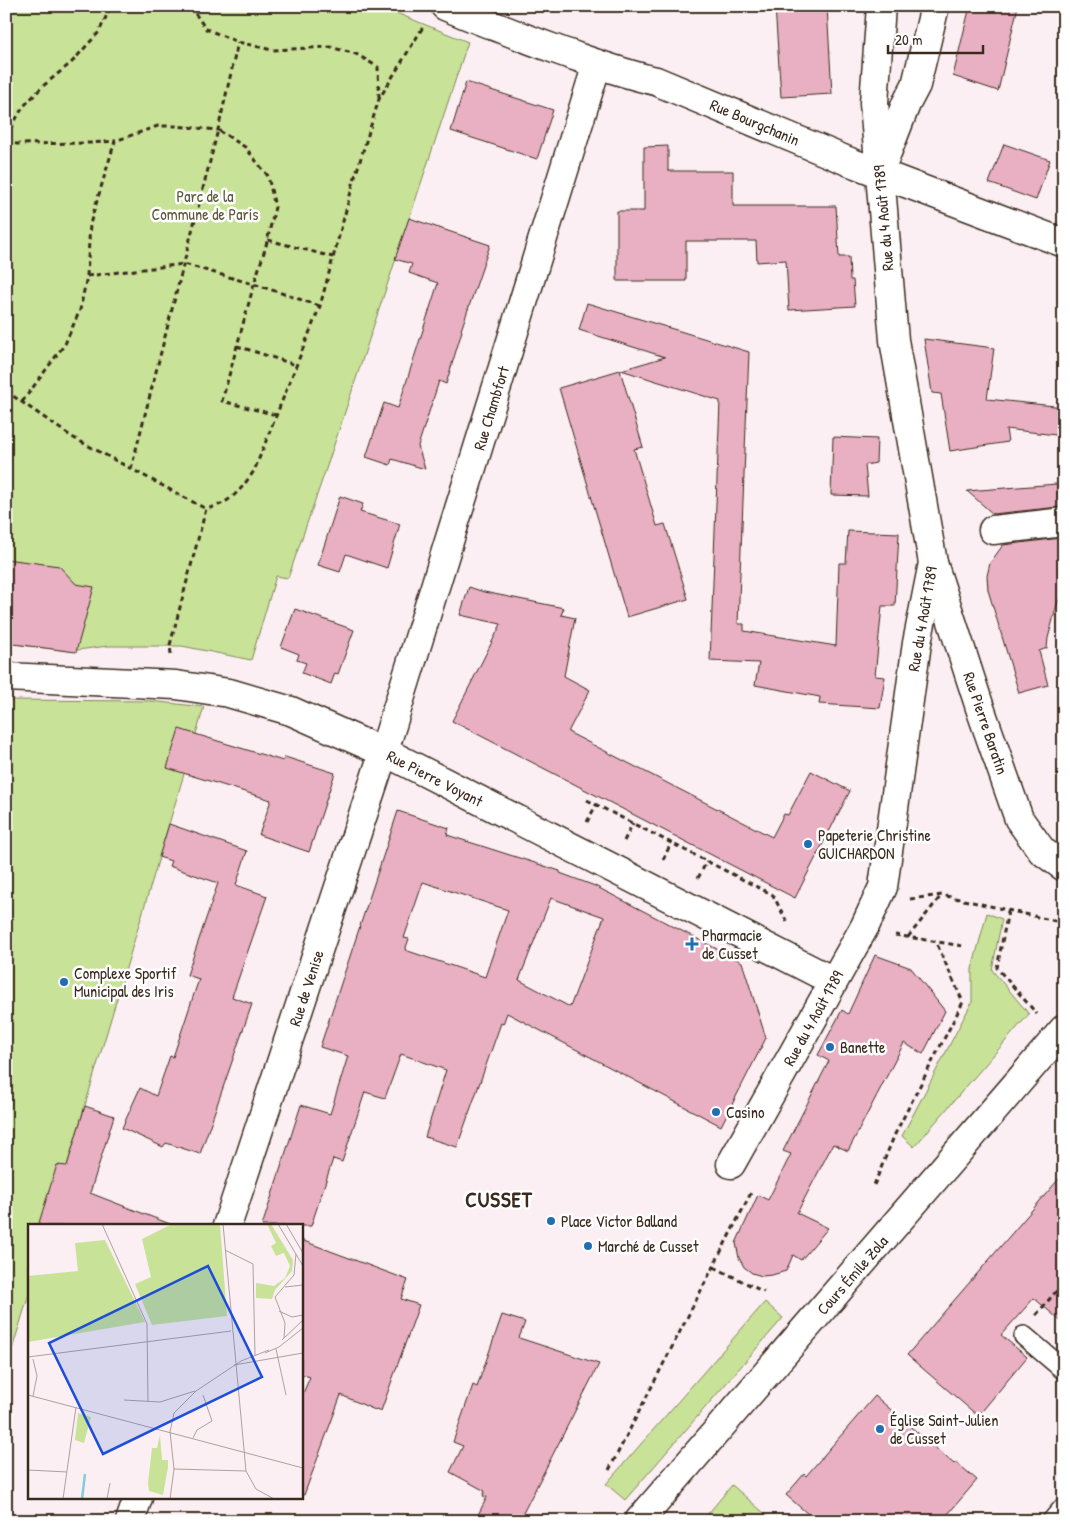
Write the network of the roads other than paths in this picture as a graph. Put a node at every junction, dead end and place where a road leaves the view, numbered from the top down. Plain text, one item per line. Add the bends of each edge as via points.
1 (881, 6) edge
2 (935, 6) edge
3 (436, 14) edge
4 (597, 64) junction
5 (879, 173) junction
6 (1064, 243) edge
7 (1064, 522) edge
8 (993, 530) dead end
9 (933, 563) junction
10 (6, 677) edge
11 (384, 751) junction
12 (1064, 867) edge
13 (833, 981) junction
14 (1064, 1028) edge
15 (731, 1164) dead end
16 (229, 1224) edge
17 (1024, 1336) road end
18 (1064, 1370) edge
19 (137, 1500) edge
20 (1064, 1506) edge
21 (130, 1521) edge
22 (639, 1521) edge
23 (1052, 1521) edge

1 - 5 street, Rue du 4 Août 1789 via 874,103
2 - 5 street via 916,85
3 - 4 street, Rue Bourgchanin via 502,29
4 - 5 street, Rue Bourgchanin via 656,81
4 - 11 street, Rue Chambfort
5 - 6 street, Rue Bourgchanin
5 - 9 street, Rue du 4 Août 1789 via 894,340
7 - 8 street
9 - 12 street, Rue Pierre Baratin via 1019,819 1042,851
9 - 13 street, Rue du 4 Août 1789 via 917,643 883,887
10 - 11 street, Rue Pierre Voyant via 176,685 229,692 291,710
11 - 13 street, Rue Pierre Voyant
11 - 16 street, Rue de Venise
13 - 15 street, Rue du 4 Août 1789
14 - 22 street, Cours Émile Zola
17 - 18 lane
19 - 21 street
20 - 23 lane

